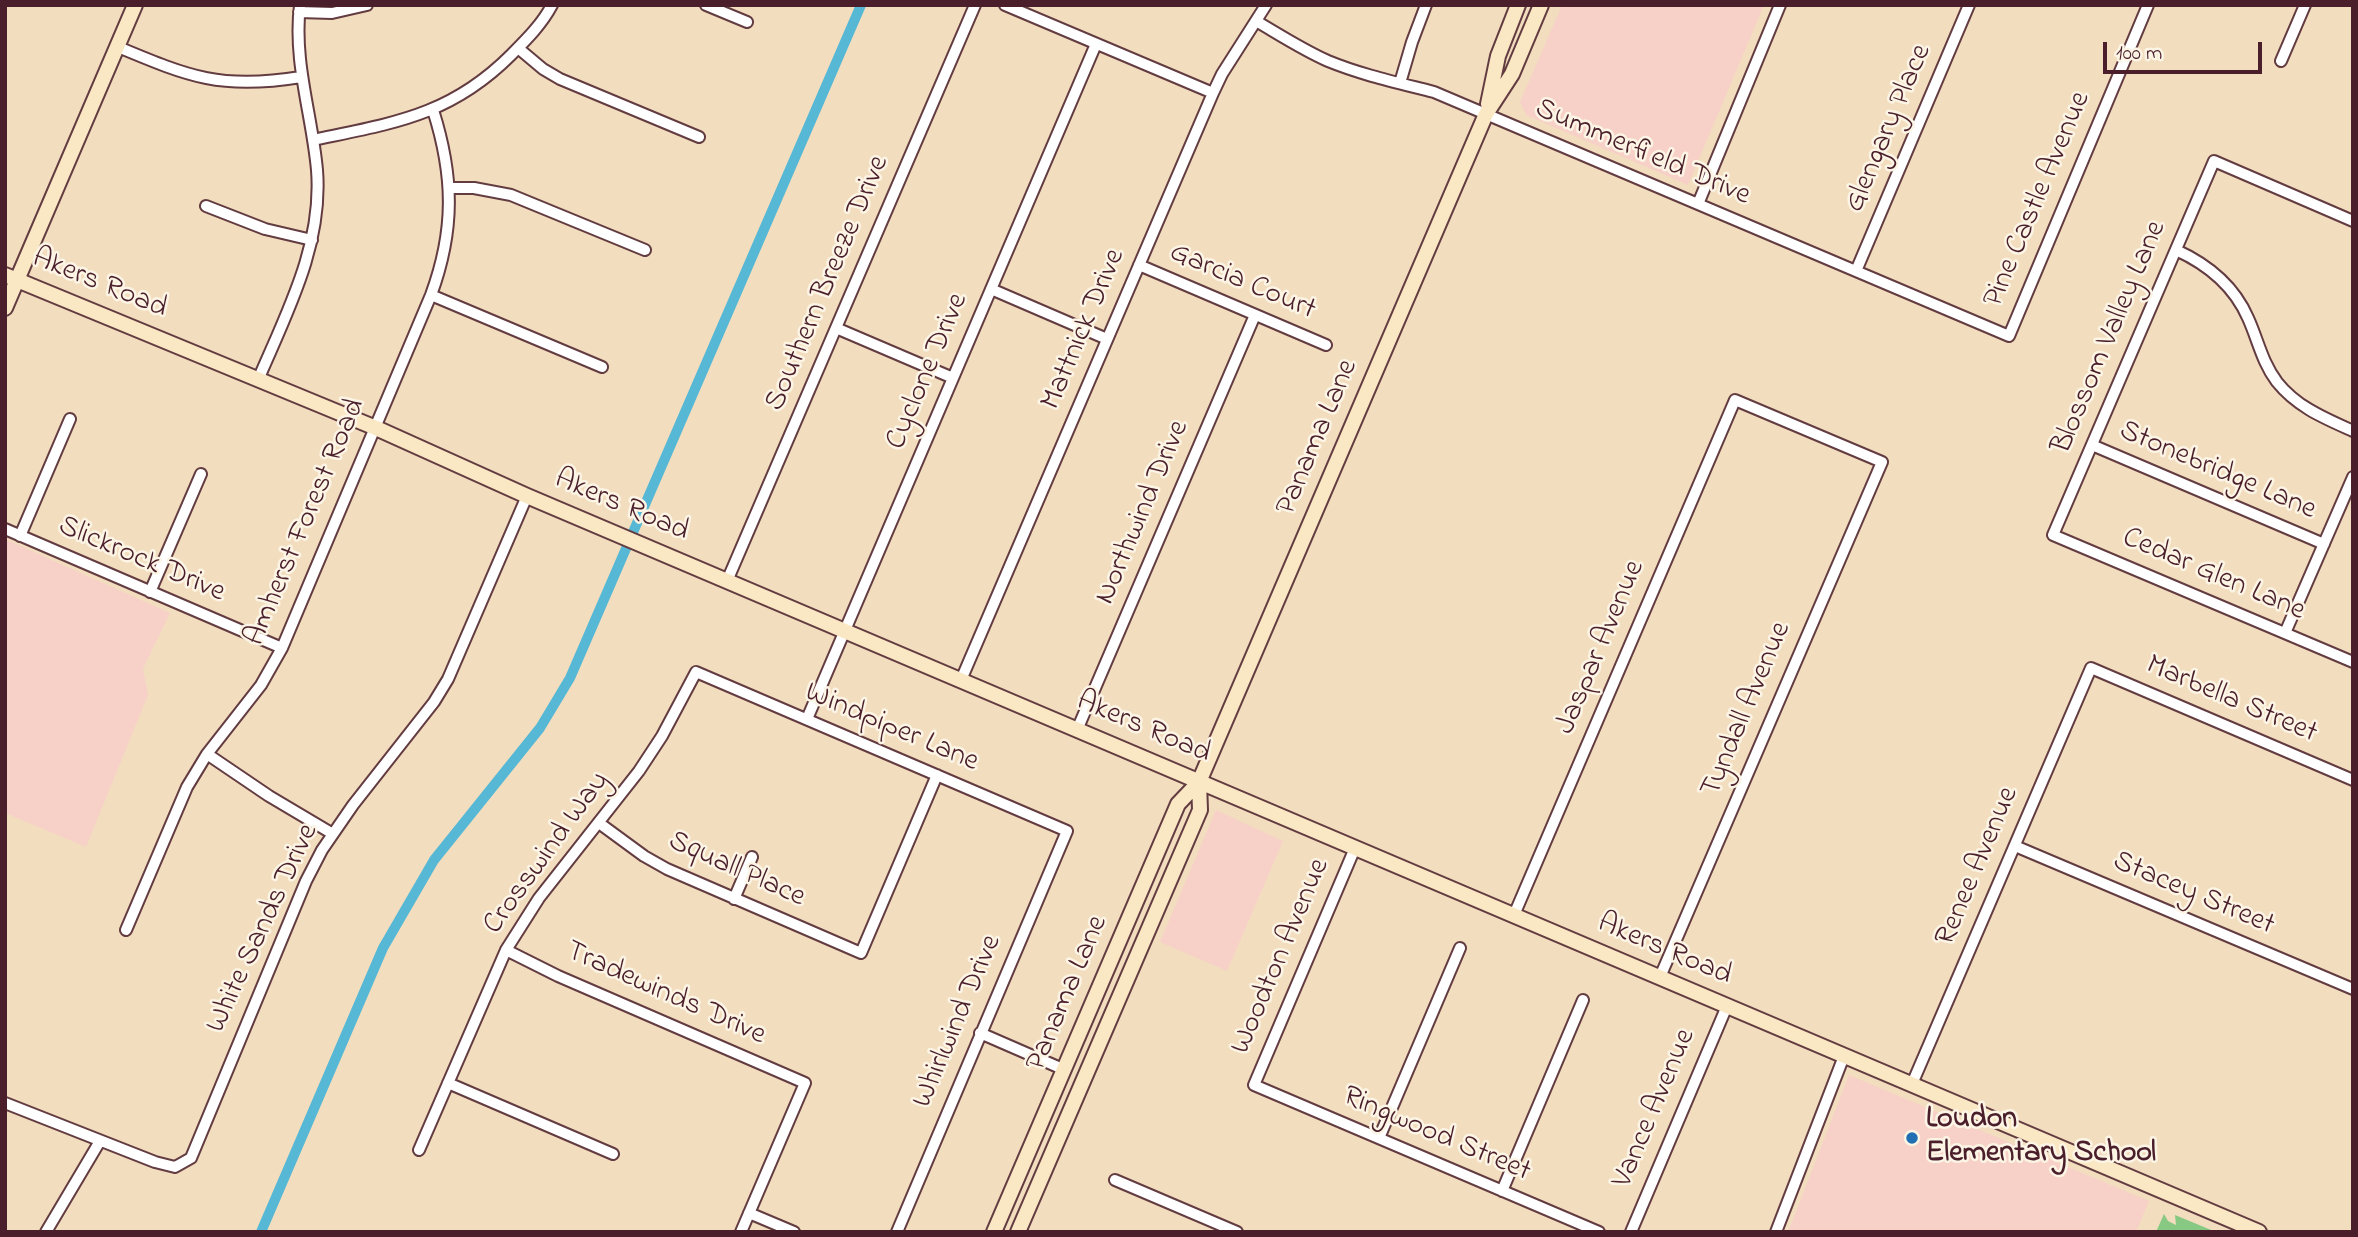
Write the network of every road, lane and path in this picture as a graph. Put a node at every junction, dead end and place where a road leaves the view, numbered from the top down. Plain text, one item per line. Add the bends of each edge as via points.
1 (135, 5) edge
2 (367, 5) edge
3 (552, 5) edge
4 (706, 5) edge
5 (975, 5) edge
6 (1005, 5) edge
7 (1266, 5) edge
8 (1426, 5) edge
9 (1518, 5) edge
10 (1541, 5) edge
11 (1780, 5) edge
12 (1969, 5) edge
13 (2148, 5) edge
14 (2305, 5) edge
15 (300, 9) edge
16 (1256, 21) junction
17 (747, 22) dead end
18 (1096, 44) junction
19 (118, 47) junction
20 (518, 48) junction
21 (2281, 61) dead end
22 (301, 77) junction
23 (1401, 83) junction
24 (1213, 93) junction
25 (433, 110) junction
26 (1486, 114) junction
27 (699, 137) dead end
28 (313, 140) junction
29 (450, 188) junction
30 (1698, 204) junction
31 (206, 206) dead end
32 (2353, 220) edge
33 (312, 240) junction
34 (645, 250) dead end
35 (2176, 250) junction
36 (1139, 265) junction
37 (1856, 271) junction
38 (11, 277) edge
39 (991, 289) junction
40 (431, 295) junction
41 (5, 308) edge
42 (1255, 315) junction
43 (836, 328) junction
44 (2009, 336) joint
45 (1107, 340) junction
46 (1326, 345) dead end
47 (602, 367) dead end
48 (953, 378) junction
49 (258, 380) junction
50 (1735, 400) joint
51 (70, 419) dead end
52 (376, 428) junction
53 (2353, 431) edge
54 (2092, 445) junction
55 (201, 474) dead end
56 (2353, 477) edge
57 (527, 496) junction
58 (5, 529) edge
59 (2053, 534) joint
60 (20, 536) junction
61 (2324, 544) junction
62 (727, 581) junction
63 (150, 592) junction
64 (844, 631) junction
65 (2285, 633) junction
66 (282, 648) junction
67 (2353, 662) edge
68 (2091, 668) joint
69 (696, 672) joint
70 (961, 680) junction
71 (807, 719) junction
72 (1077, 730) junction
73 (208, 754) junction
74 (937, 775) junction
75 (2353, 780) edge
76 (1199, 782) junction
77 (599, 822) junction
78 (1067, 831) joint
79 (333, 834) junction
80 (2015, 846) junction
81 (1355, 848) junction
82 (752, 858) dead end
83 (734, 899) junction
84 (1514, 915) junction
85 (126, 930) dead end
86 (1460, 948) dead end
87 (506, 950) junction
88 (1660, 977) junction
89 (2353, 989) edge
90 (1583, 1000) dead end
91 (1727, 1006) junction
92 (980, 1033) junction
93 (1844, 1056) junction
94 (1065, 1070) junction
95 (448, 1083) junction
96 (1912, 1084) junction
97 (1254, 1085) joint
98 (5, 1103) edge
99 (1379, 1138) junction
100 (100, 1141) junction
101 (419, 1150) dead end
102 (613, 1154) dead end
103 (1049, 1159) junction
104 (1115, 1180) dead end
105 (1502, 1191) junction
106 (750, 1213) junction
107 (46, 1232) edge
108 (741, 1232) edge
109 (794, 1232) edge
110 (897, 1232) edge
111 (994, 1232) edge
112 (1018, 1232) edge
113 (1237, 1232) edge
114 (1599, 1232) edge
115 (1631, 1232) edge
116 (1776, 1232) edge
117 (2259, 1232) edge

1 - 19 street
2 - 15 street via 332,13
3 - 20 street
4 - 17 street
5 - 43 street, Southern Breeze Drive
6 - 18 street
7 - 16 street, Mattnick Drive
8 - 23 street
9 - 26 street, Panama Lane via 1498,56
10 - 26 street, Panama Lane via 1512,74
11 - 30 street
12 - 37 street, Glengary Place
13 - 44 street, Pine Castle Avenue
14 - 21 street
15 - 22 street
16 - 23 street, Summerfield Drive via 1329,61
16 - 24 street, Mattnick Drive
18 - 24 street
18 - 39 street, Cyclone Drive
19 - 22 street via 208,80 252,84
19 - 38 street
20 - 25 street via 476,86
20 - 27 street via 560,79
22 - 28 street
23 - 26 street, Summerfield Drive
24 - 36 street, Mattnick Drive
25 - 28 street
25 - 29 street, Amherst Forest Road
26 - 30 street, Summerfield Drive
26 - 76 street, Panama Lane
28 - 33 street via 318,193
29 - 34 street via 512,195
29 - 40 street, Amherst Forest Road via 445,249
30 - 37 street, Summerfield Drive
31 - 33 street via 265,229
32 - 35 street, Blossom Valley Lane via 2214,162
33 - 49 street
35 - 53 street via 2205,265 2230,288 2269,369 2287,393 2316,415
35 - 54 street, Blossom Valley Lane
36 - 42 street, Garcia Court
36 - 45 street, Mattnick Drive
37 - 44 street, Summerfield Drive
38 - 41 street
38 - 49 street, Akers Road
39 - 45 street
39 - 48 street, Cyclone Drive
40 - 47 street
40 - 52 street, Amherst Forest Road
42 - 46 street, Garcia Court
42 - 72 street, Northwind Drive
43 - 48 street
43 - 62 street, Southern Breeze Drive
45 - 70 street, Mattnick Drive
48 - 64 street, Cyclone Drive
49 - 52 street, Akers Road
50 - 84 street, Jaspar Avenue
50 - 88 street, Tyndall Avenue via 1882,462
51 - 60 street
52 - 57 street, Akers Road
52 - 66 street, Amherst Forest Road
54 - 59 street, Blossom Valley Lane
54 - 61 street, Stonebridge Lane
55 - 63 street
56 - 61 street
57 - 62 street, Akers Road
57 - 79 street, White Sands Drive via 448,679
58 - 60 street, Slickrock Drive
59 - 65 street, Cedar Glen Lane
60 - 63 street, Slickrock Drive
61 - 65 street
62 - 64 street, Akers Road
63 - 66 street, Slickrock Drive
64 - 70 street, Akers Road
64 - 71 street, Cyclone Drive
65 - 67 street, Cedar Glen Lane
66 - 73 street, Amherst Forest Road via 261,685
68 - 75 street, Marbella Street
68 - 80 street, Renee Avenue
69 - 71 street, Windpiper Lane
69 - 77 street, Crosswind Way via 662,736
70 - 72 street, Akers Road
71 - 74 street, Windpiper Lane
72 - 76 street, Akers Road
73 - 79 street
73 - 85 street, Amherst Forest Road via 187,787
74 - 78 street, Windpiper Lane
74 - 83 street, Squall Place via 861,953
76 - 81 street, Akers Road
76 - 94 street, Panama Lane via 1178,804
76 - 103 street, Panama Lane via 1200,810
77 - 83 street, Squall Place via 667,870
77 - 87 street, Crosswind Way
78 - 92 street, Whirlwind Drive
79 - 100 street, White Sands Drive via 306,881 191,1158 175,1167
80 - 89 street, Stacey Street
80 - 96 street, Renee Avenue
81 - 84 street, Akers Road
81 - 97 street, Woodton Avenue
82 - 83 street
84 - 88 street, Akers Road
86 - 99 street
87 - 95 street, Crosswind Way
87 - 106 street, Tradewinds Drive via 805,1083
88 - 91 street, Akers Road
90 - 105 street
91 - 93 street, Akers Road
91 - 115 street, Vance Avenue
92 - 94 street
92 - 110 street, Whirlwind Drive
93 - 96 street, Akers Road
93 - 116 street
94 - 103 street via 1070,1084
94 - 111 street, Panama Lane
95 - 101 street, Crosswind Way
95 - 102 street
96 - 117 street, Akers Road
97 - 99 street, Ringwood Street
98 - 100 street, White Sands Drive
99 - 105 street, Ringwood Street
100 - 107 street
103 - 112 street, Panama Lane
104 - 113 street
105 - 114 street, Ringwood Street
106 - 108 street
106 - 109 street

